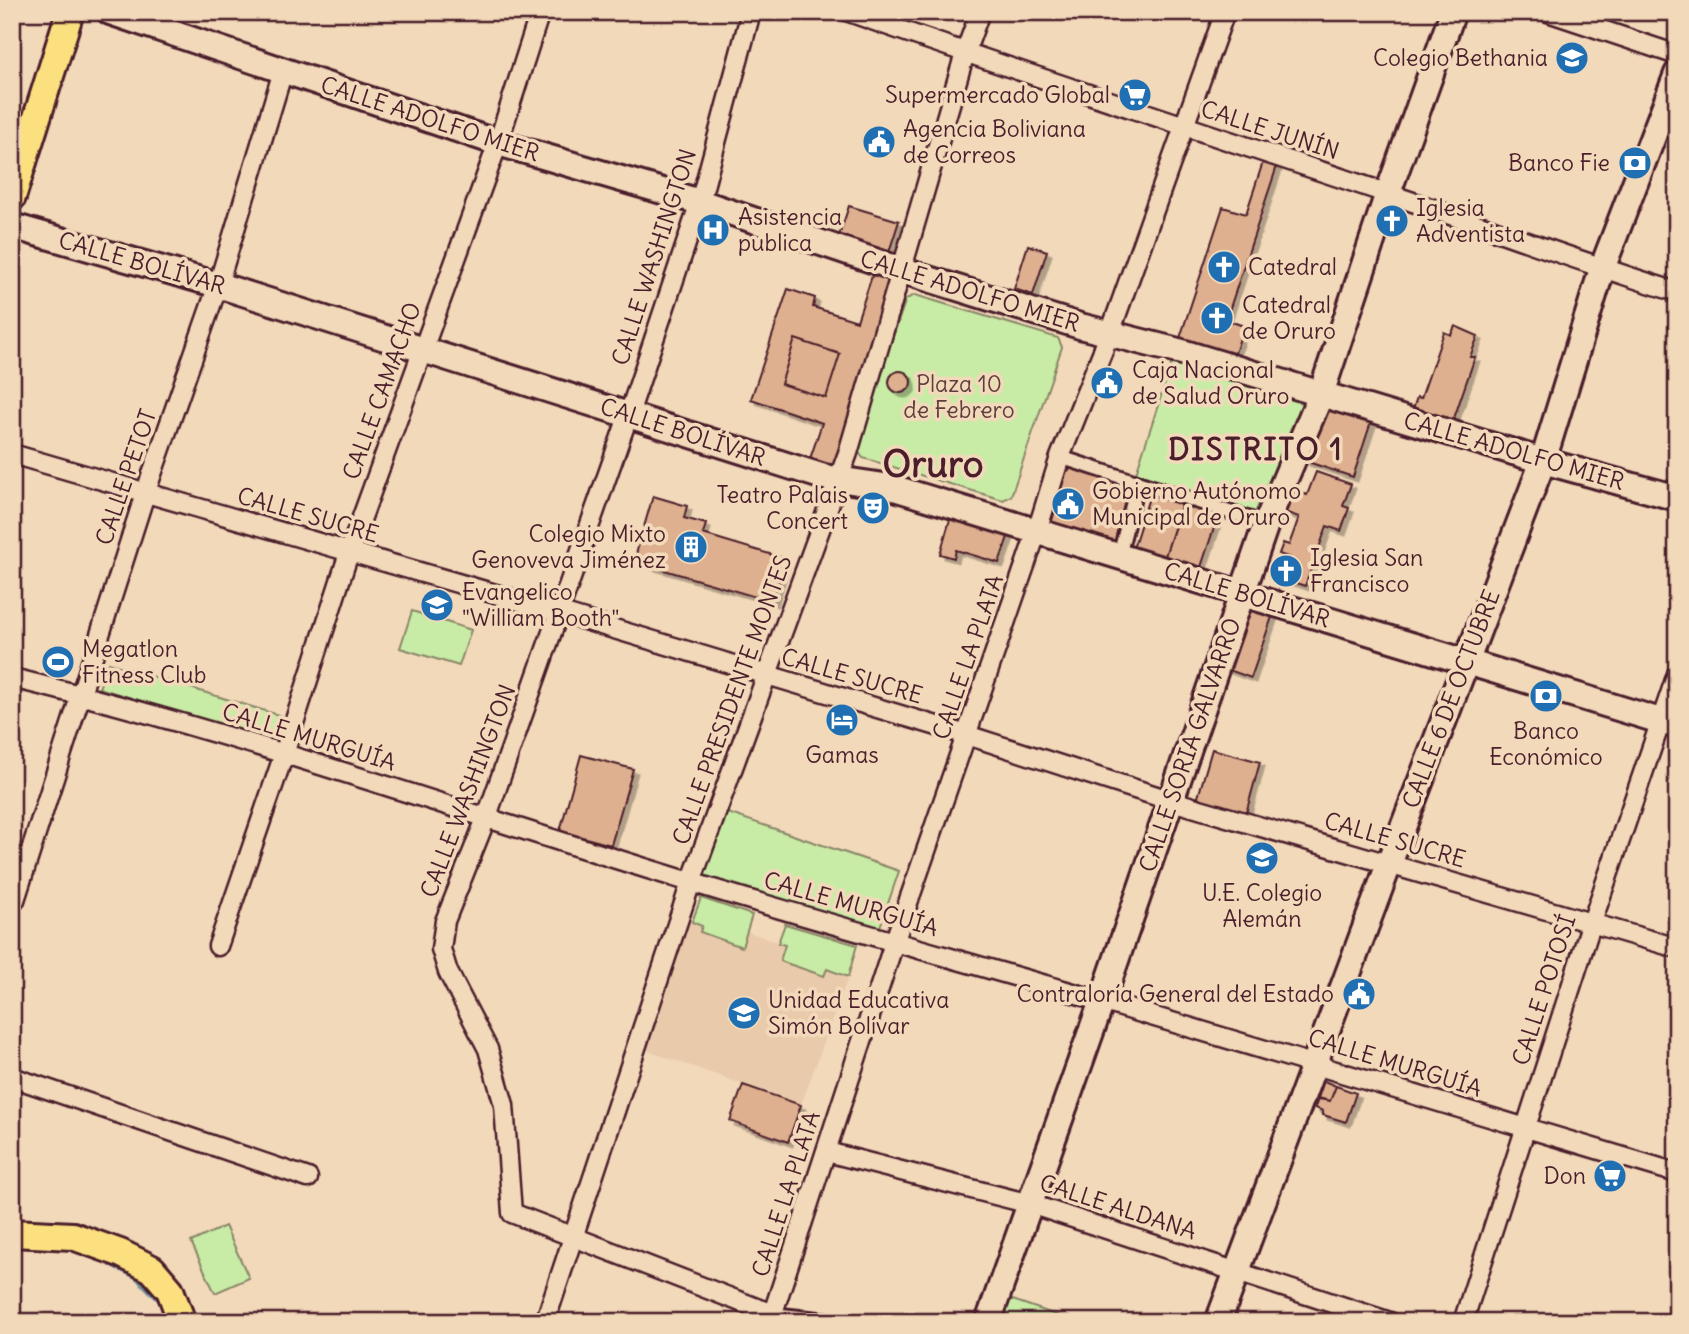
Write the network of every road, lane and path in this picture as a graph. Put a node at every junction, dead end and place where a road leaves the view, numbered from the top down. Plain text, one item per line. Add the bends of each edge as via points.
1 (70, 12) edge
2 (110, 12) edge
3 (540, 12) edge
4 (751, 12) edge
5 (849, 12) edge
6 (979, 12) edge
7 (1225, 12) edge
8 (1453, 12) edge
9 (1548, 12) edge
10 (150, 18) edge
11 (965, 53) junction
12 (1677, 55) edge
13 (283, 71) junction
14 (1677, 74) edge
15 (1184, 128) junction
16 (498, 143) junction
17 (1388, 193) junction
18 (12, 197) edge
19 (700, 202) junction
20 (12, 226) edge
21 (1602, 269) junction
22 (903, 271) junction
23 (218, 285) junction
24 (1677, 292) edge
25 (1110, 333) junction
26 (423, 350) junction
27 (1321, 394) junction
28 (629, 414) junction
29 (12, 454) edge
30 (1060, 457) junction
31 (1543, 461) junction
32 (838, 481) junction
33 (1138, 482) junction
34 (145, 494) junction
35 (1677, 498) edge
36 (1266, 524) junction
37 (1037, 531) junction
38 (349, 553) junction
39 (1119, 556) junction
40 (1242, 593) junction
41 (561, 613) junction
42 (1465, 663) junction
43 (1677, 674) edge
44 (767, 676) junction
45 (12, 678) edge
46 (81, 695) junction
47 (1668, 724) edge
48 (967, 735) junction
49 (284, 754) junction
50 (1172, 801) junction
51 (487, 816) junction
52 (1389, 864) junction
53 (691, 882) junction
54 (14, 899) edge
55 (1591, 925) junction
56 (894, 943) junction
57 (218, 946) dead end
58 (1677, 948) edge
59 (1102, 1001) junction
60 (1315, 1064) junction
61 (12, 1077) edge
62 (1525, 1128) junction
63 (827, 1152) junction
64 (1677, 1172) edge
65 (308, 1178) dead end
66 (1030, 1204) junction
67 (12, 1233) edge
68 (572, 1238) junction
69 (1236, 1270) junction
70 (771, 1318) edge
71 (828, 1320) dead end
72 (182, 1322) edge
73 (545, 1322) edge
74 (988, 1322) edge
75 (1218, 1322) edge
76 (1390, 1322) edge
77 (1463, 1322) edge

1 - 18 main road
2 - 10 main road, CALLE ADOLFO MIER
3 - 16 street, CALLE CAMACHO
4 - 19 street, CALLE WASHINGTON
5 - 11 street, CALLE JUNÍN
6 - 11 street, CALLE PRESIDENTE MONTES
7 - 15 street, CALLE LA PLATA
8 - 17 main road, CALLE SORIA GALVARRO
9 - 12 street
10 - 13 main road, CALLE ADOLFO MIER
11 - 15 street, CALLE JUNÍN
11 - 22 street, CALLE PRESIDENTE MONTES
13 - 16 main road, CALLE ADOLFO MIER
13 - 23 street, CALLE PETOT
14 - 21 main road, CALLE 6 DE OCTUBRE
15 - 17 street, CALLE JUNÍN
15 - 25 street, CALLE LA PLATA
16 - 19 main road, CALLE ADOLFO MIER
16 - 26 street, CALLE CAMACHO
17 - 21 street, CALLE JUNÍN
17 - 27 main road, CALLE SORIA GALVARRO
19 - 22 main road, CALLE ADOLFO MIER
19 - 28 street, CALLE WASHINGTON
20 - 23 main road, CALLE BOLÍVAR
21 - 24 street, CALLE JUNÍN
21 - 31 main road, CALLE 6 DE OCTUBRE
22 - 25 main road, CALLE ADOLFO MIER
22 - 32 street, CALLE PRESIDENTE MONTES
23 - 26 main road, CALLE BOLÍVAR
23 - 34 street, CALLE PETOT
25 - 27 main road, CALLE ADOLFO MIER
25 - 30 street, CALLE LA PLATA
26 - 28 main road, CALLE BOLÍVAR
26 - 38 street, CALLE CAMACHO
27 - 31 main road, CALLE ADOLFO MIER
27 - 36 main road, CALLE SORIA GALVARRO
28 - 32 main road, CALLE BOLÍVAR
28 - 41 street, CALLE WASHINGTON
29 - 34 street, CALLE SUCRE
30 - 33 street
30 - 37 street, CALLE LA PLATA
31 - 35 main road, CALLE ADOLFO MIER
31 - 42 main road, CALLE 6 DE OCTUBRE
32 - 37 main road, CALLE BOLÍVAR via 891,487
32 - 44 street, CALLE PRESIDENTE MONTES
33 - 36 street
33 - 39 street
34 - 38 street, CALLE SUCRE
34 - 46 street, CALLE PETOT
36 - 40 main road, CALLE SORIA GALVARRO
37 - 39 main road, CALLE BOLÍVAR
37 - 48 street, CALLE LA PLATA
38 - 41 street, CALLE SUCRE
38 - 49 street, CALLE CAMACHO
39 - 40 main road, CALLE BOLÍVAR
40 - 42 main road, CALLE BOLÍVAR
40 - 50 main road, CALLE SORIA GALVARRO
41 - 44 street, CALLE SUCRE
41 - 51 street, CALLE WASHINGTON
42 - 47 main road, CALLE BOLÍVAR
42 - 52 main road, CALLE 6 DE OCTUBRE
43 - 47 street, CALLE POTOSÍ
44 - 48 street, CALLE SUCRE
44 - 53 street, CALLE PRESIDENTE MONTES
45 - 46 street, CALLE MURGUÍA
46 - 49 street, CALLE MURGUÍA
46 - 54 street, CALLE PETOT
47 - 55 street, CALLE POTOSÍ
48 - 50 street, CALLE SUCRE
48 - 56 street, CALLE LA PLATA
49 - 51 street, CALLE MURGUÍA
49 - 57 street, CALLE CAMACHO
50 - 52 street, CALLE SUCRE
50 - 59 main road, CALLE SORIA GALVARRO
51 - 53 street, CALLE MURGUÍA
51 - 68 street, CALLE WASHINGTON via 445,921 441,949 488,1049 504,1105 512,1213
52 - 55 street, CALLE SUCRE
52 - 60 main road, CALLE 6 DE OCTUBRE
53 - 56 street, CALLE MURGUÍA
53 - 68 street, CALLE PRESIDENTE MONTES
55 - 58 street, CALLE SUCRE
55 - 62 street, CALLE POTOSÍ
56 - 59 street, CALLE MURGUÍA
56 - 63 street, CALLE LA PLATA
59 - 60 street, CALLE MURGUÍA
59 - 66 main road, CALLE SORIA GALVARRO
60 - 62 street, CALLE MURGUÍA
60 - 69 main road, CALLE 6 DE OCTUBRE
61 - 65 street
62 - 64 street, CALLE MURGUÍA
62 - 77 street, CALLE POTOSÍ
63 - 66 street, CALLE ALDANA
63 - 70 street, CALLE LA PLATA
66 - 69 street, CALLE ALDANA
66 - 74 main road, CALLE SORIA GALVARRO
67 - 72 main road via 73,1236 152,1269 170,1290
68 - 70 street
68 - 73 street, CALLE PRESIDENTE MONTES
69 - 75 main road, CALLE 6 DE OCTUBRE
69 - 76 street, CALLE ALDANA
70 - 71 street

